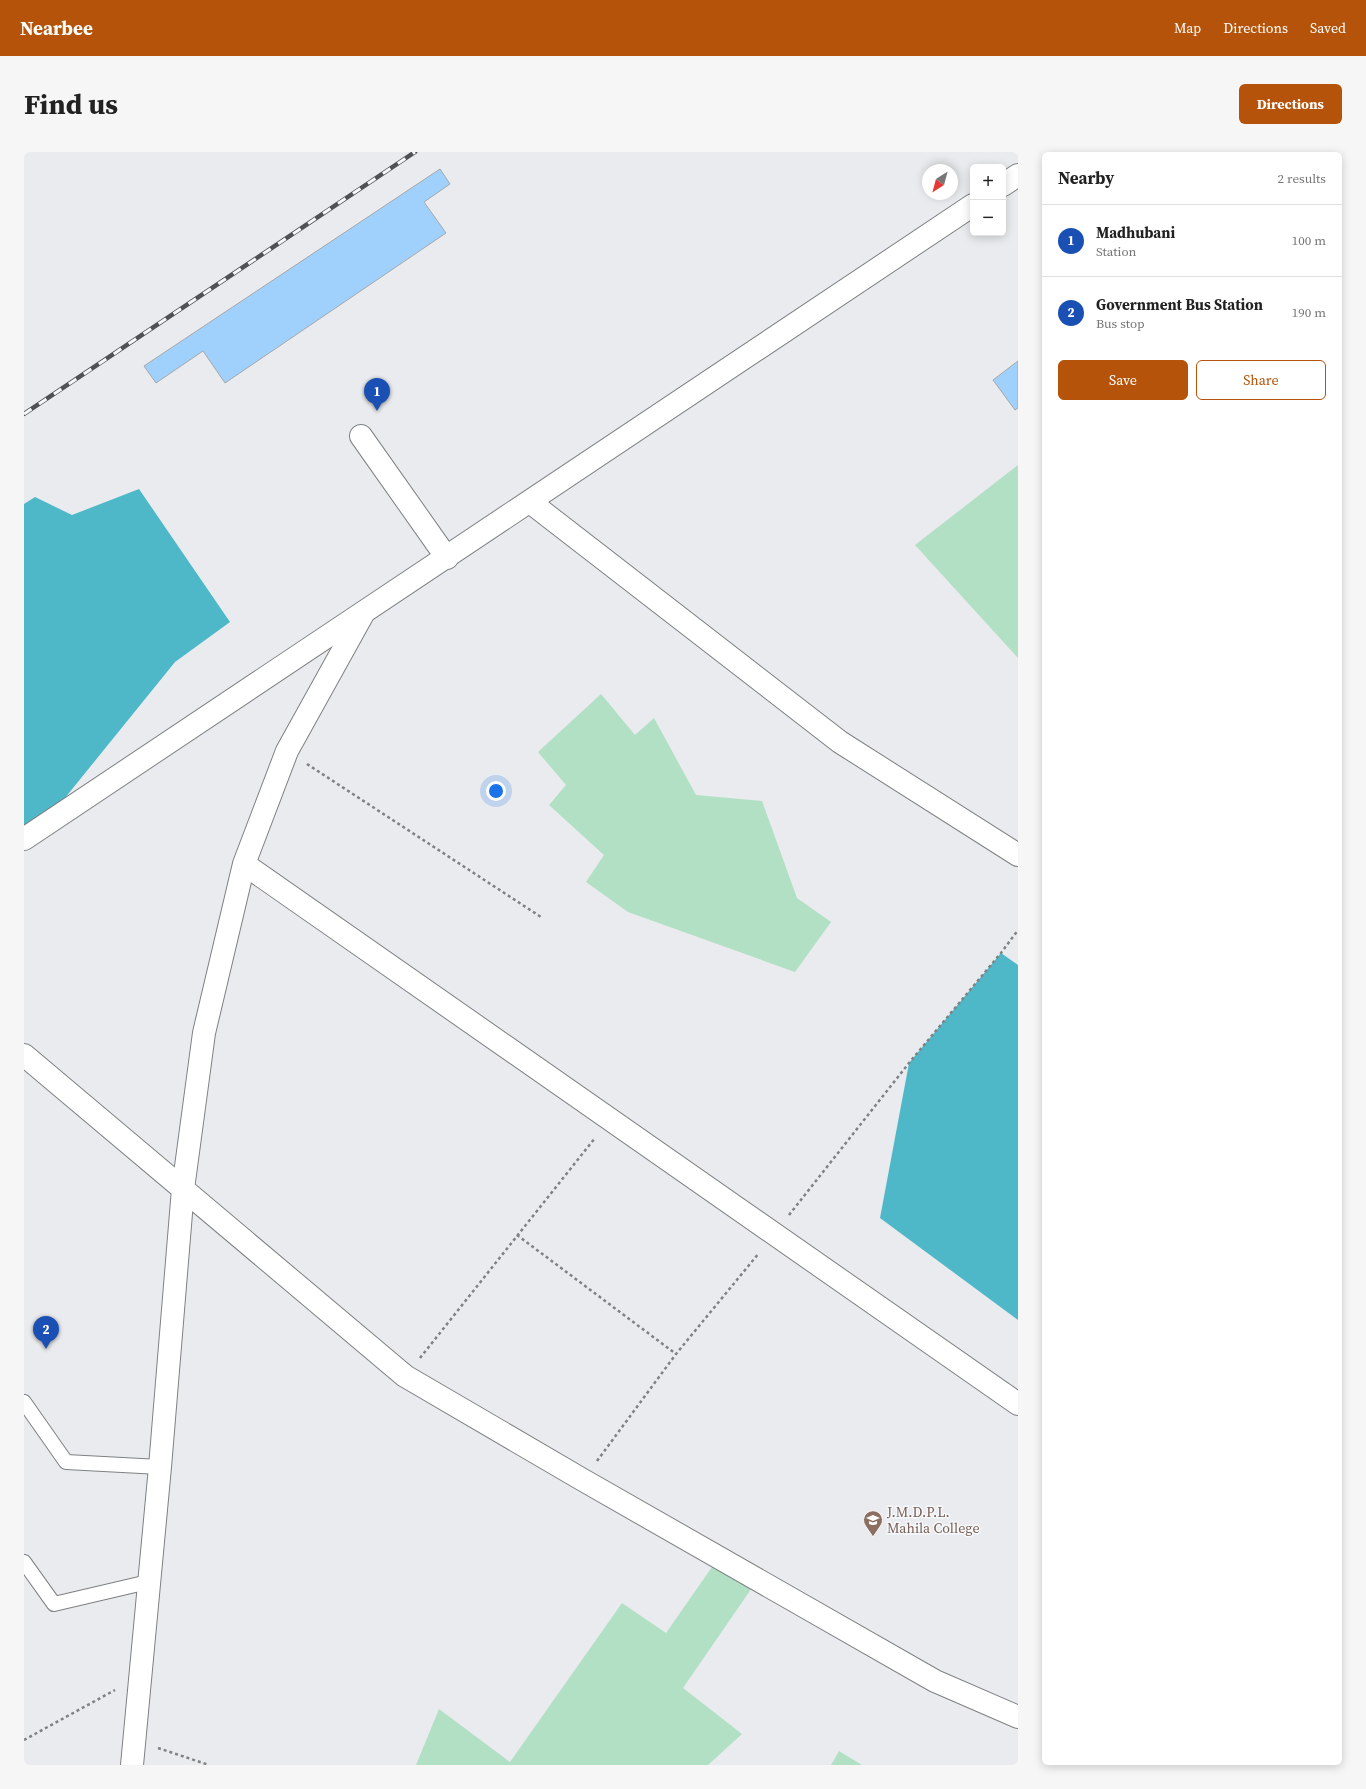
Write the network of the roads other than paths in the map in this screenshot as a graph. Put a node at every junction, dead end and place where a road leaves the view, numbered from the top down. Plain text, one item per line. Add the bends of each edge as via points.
1 (1018, 175) edge
2 (1006, 183) edge
3 (970, 207) edge
4 (362, 436) dead end
5 (530, 502) junction
6 (447, 558) junction
7 (363, 614) junction
8 (24, 839) edge
9 (1018, 855) edge
10 (244, 864) junction
11 (24, 1055) edge
12 (183, 1188) junction
13 (24, 1402) edge
14 (1018, 1404) edge
15 (160, 1467) junction
16 (24, 1562) edge
17 (148, 1582) junction
18 (1018, 1717) edge
19 (132, 1765) edge

1 - 2 street
3 - 5 street
4 - 6 street
5 - 6 street
5 - 9 street via 840,742
6 - 7 street
7 - 8 street
7 - 10 street via 287,751
10 - 12 street via 204,1033
10 - 14 street
11 - 12 street
12 - 15 street
12 - 18 street via 405,1376 935,1680
13 - 15 lane via 66,1462
15 - 17 street
16 - 17 lane via 54,1604
17 - 19 street

